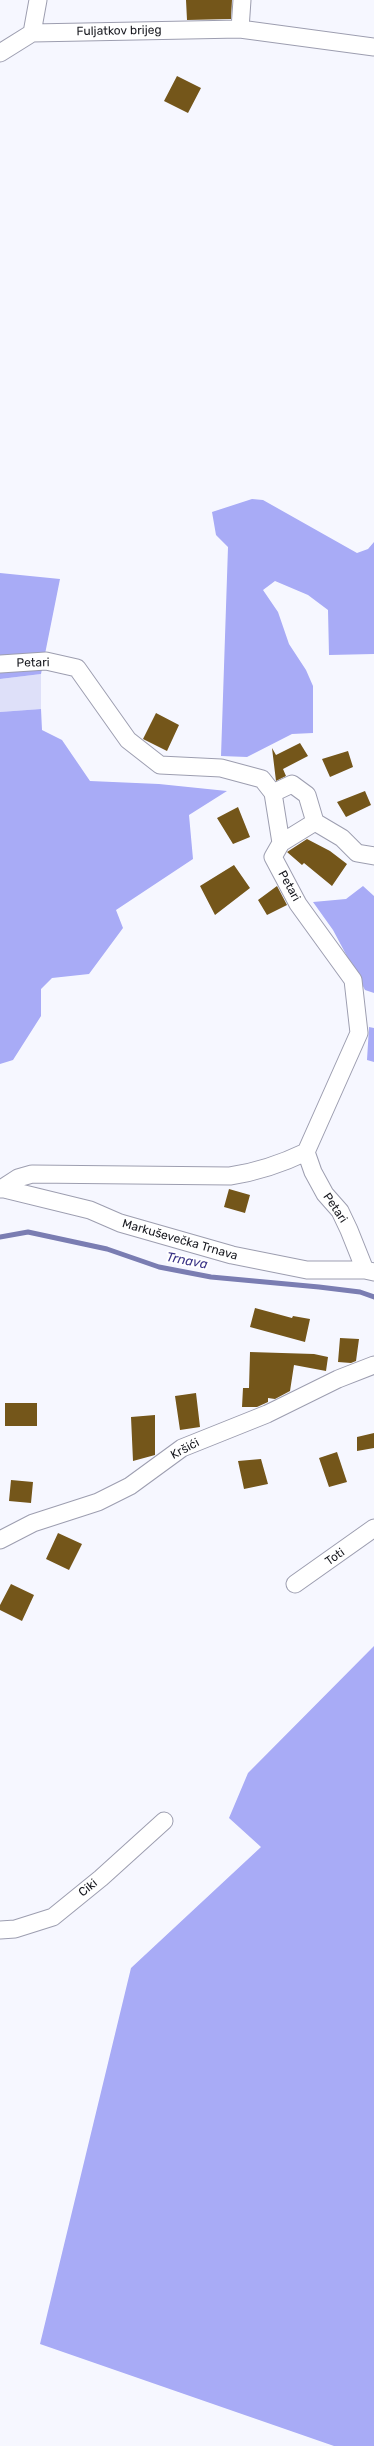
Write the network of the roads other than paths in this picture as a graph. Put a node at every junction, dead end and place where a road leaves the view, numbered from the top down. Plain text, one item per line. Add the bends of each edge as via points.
1 (38, 0) edge
2 (242, 0) edge
3 (240, 29) junction
4 (32, 33) junction
5 (374, 47) edge
6 (0, 53) edge
7 (0, 664) edge
8 (274, 793) junction
9 (315, 822) junction
10 (282, 843) junction
11 (374, 856) edge
12 (306, 1152) junction
13 (1, 1189) edge
14 (369, 1271) edge
15 (374, 1365) edge
16 (374, 1528) edge
17 (0, 1540) edge
18 (295, 1584) dead end
19 (164, 1821) dead end
20 (0, 1930) edge

1 - 4 street
2 - 3 street
3 - 4 street, Fuljatkov brijeg
3 - 5 street, Fuljatkov brijeg
4 - 6 street
7 - 8 street, Petari via 46,661 77,668 128,740 160,765 221,768 262,778
8 - 9 street via 292,784 307,795
8 - 10 street
9 - 10 street
9 - 11 street via 342,838 357,853
10 - 12 street, Petari via 273,857 298,904 353,980 359,1033
12 - 13 street via 255,1172 230,1176 32,1174 18,1178
12 - 14 street, Petari via 313,1172 325,1194 340,1212
13 - 14 street, Markuševečka Trnava via 90,1210 120,1223 232,1255 307,1270
15 - 17 street, Kršići via 338,1379 267,1414 182,1448 130,1486 98,1502 33,1523
16 - 18 street, Toti
19 - 20 street, Ciki via 53,1917 15,1929

